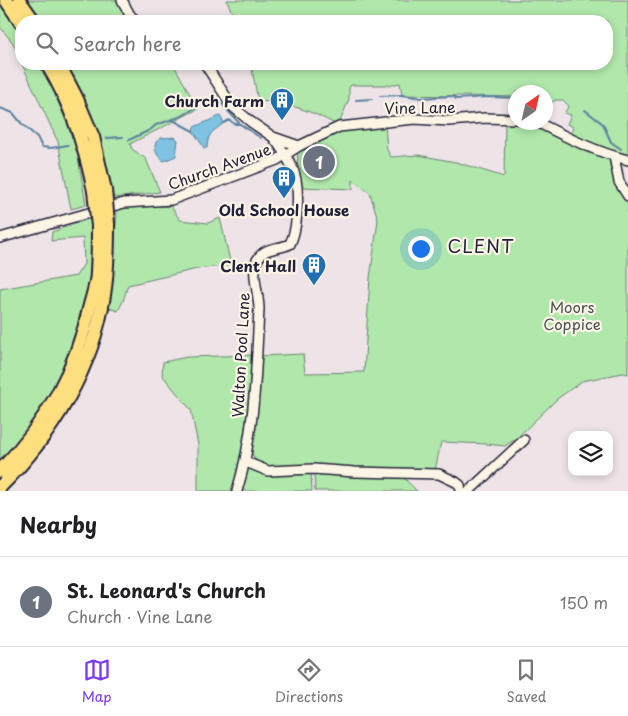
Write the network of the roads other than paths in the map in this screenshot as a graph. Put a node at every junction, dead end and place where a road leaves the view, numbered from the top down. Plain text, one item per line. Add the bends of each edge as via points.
1 (6, 0) edge
2 (19, 0) edge
3 (122, 0) edge
4 (16, 15) edge
5 (30, 15) edge
6 (130, 15) edge
7 (50, 70) edge
8 (62, 70) edge
9 (209, 70) edge
10 (508, 119) edge
11 (553, 130) edge
12 (273, 137) junction
13 (299, 146) junction
14 (284, 156) junction
15 (614, 156) junction
16 (628, 160) edge
17 (100, 191) junction
18 (628, 196) edge
19 (103, 224) junction
20 (0, 238) edge
21 (524, 440) dead end
22 (246, 462) junction
23 (0, 471) edge
24 (0, 487) edge
25 (237, 491) edge
26 (461, 491) edge
27 (469, 491) edge

1 - 4 highway
2 - 5 highway
3 - 6 street
7 - 17 highway via 76,123
8 - 17 highway via 92,137
9 - 12 street via 232,106
10 - 13 street, Vine Lane via 390,120 339,127
11 - 15 street
12 - 13 street
12 - 14 street
13 - 14 street, Church Avenue
14 - 20 street, Church Avenue via 171,200 124,203
14 - 22 street, Walton Pool Lane via 292,167 297,187 295,231 290,244 262,253 255,270 259,306 255,385
15 - 16 street
15 - 18 street via 619,182
17 - 19 highway, bridge
19 - 23 highway via 85,330 66,382 40,424
19 - 24 highway via 107,261 104,296 89,352 48,432 20,468
21 - 27 street
22 - 25 street, Walton Pool Lane
22 - 26 street via 268,471 312,469 440,474 460,485

